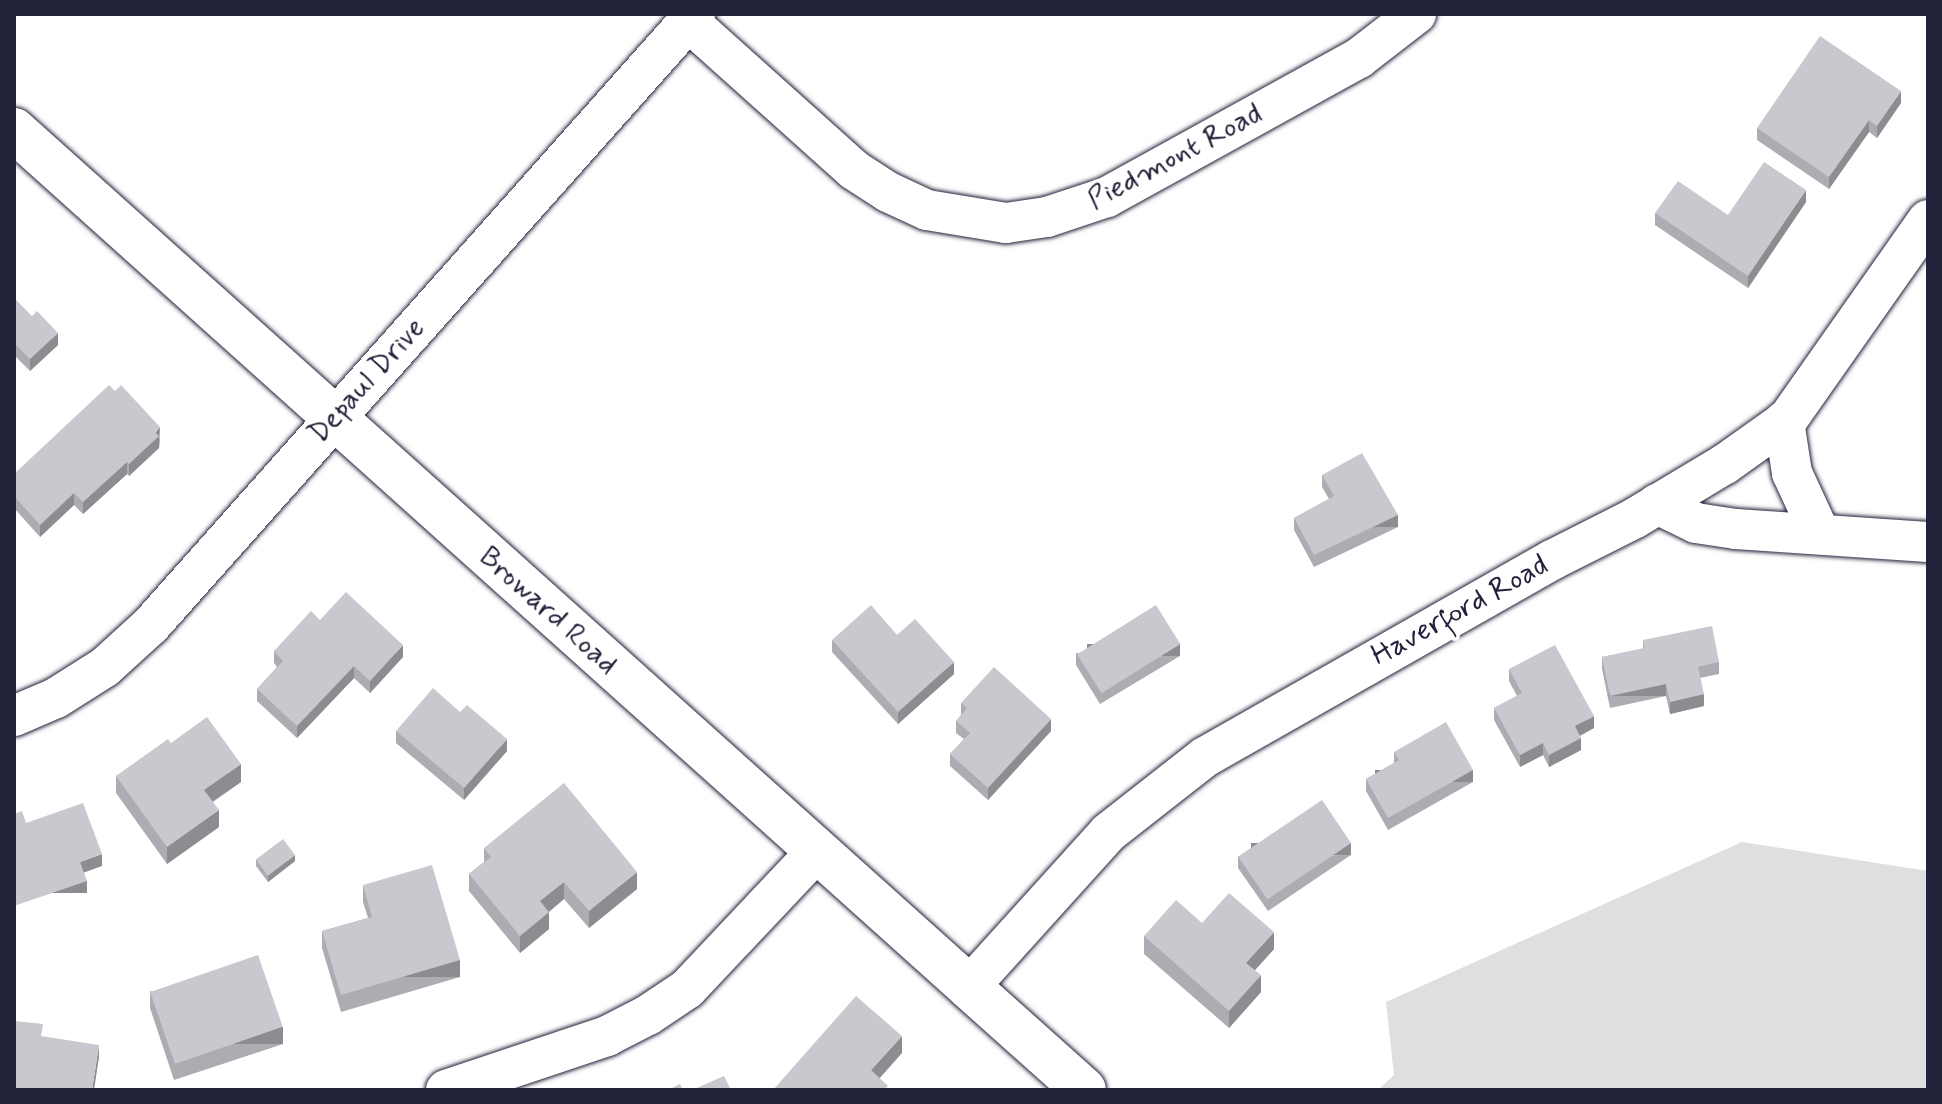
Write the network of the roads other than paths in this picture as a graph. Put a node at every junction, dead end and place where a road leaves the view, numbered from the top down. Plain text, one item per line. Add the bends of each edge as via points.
1 (1416, 14) edge
2 (691, 18) edge
3 (14, 130) edge
4 (1928, 220) edge
5 (333, 417) junction
6 (1784, 421) junction
7 (1657, 504) junction
8 (1820, 534) junction
9 (1928, 542) edge
10 (14, 716) edge
11 (816, 852) junction
12 (969, 987) junction
13 (446, 1090) edge
14 (1084, 1090) edge

1 - 2 street, Piedmont Road via 1359,58 1107,197 1047,217 1006,223 927,210 854,170
2 - 5 street, Depaul Drive
3 - 5 main road, Broward Road
4 - 6 street, Haverford Road
5 - 10 street, Depaul Drive via 151,625 105,667 56,698
5 - 11 main road, Broward Road
6 - 7 street, Haverford Road
6 - 8 street via 1792,473
7 - 8 street via 1696,523
7 - 12 street, Haverford Road via 1205,757 1108,833
8 - 9 street
11 - 12 main road, Broward Road
11 - 13 street via 687,989 648,1015 607,1036
12 - 14 main road, Broward Road

